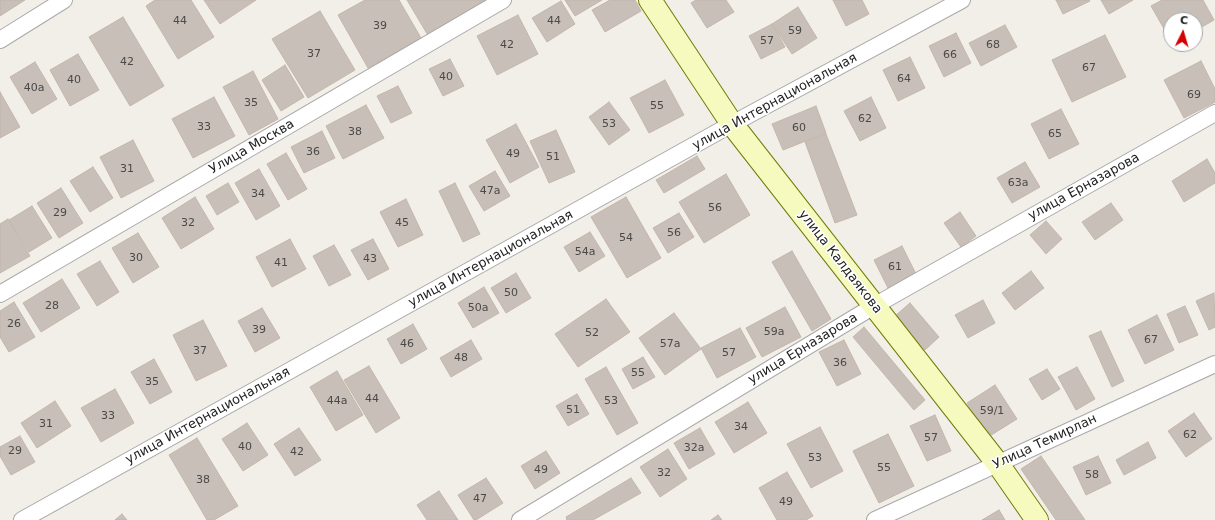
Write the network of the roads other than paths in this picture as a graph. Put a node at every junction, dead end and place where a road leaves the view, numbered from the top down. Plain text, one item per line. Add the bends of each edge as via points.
1 (64, 0) edge
2 (503, 0) edge
3 (650, 0) edge
4 (962, 0) edge
5 (0, 40) edge
6 (1215, 113) edge
7 (732, 124) junction
8 (0, 294) edge
9 (874, 306) junction
10 (1215, 364) edge
11 (998, 464) junction
12 (22, 520) edge
13 (520, 520) edge
14 (875, 520) edge
15 (1037, 520) edge

1 - 5 street
2 - 8 street, Улица Москва
3 - 7 street, улица Калдаякова
4 - 7 street, улица Интернациональная
6 - 9 street, улица Ерназарова
7 - 9 street, улица Калдаякова
7 - 12 street, улица Интернациональная
9 - 11 street, улица Калдаякова
9 - 13 street, улица Ерназарова
10 - 11 street, Улица Темирлан
11 - 14 street, Улица Темирлан
11 - 15 street, улица Калдаякова

